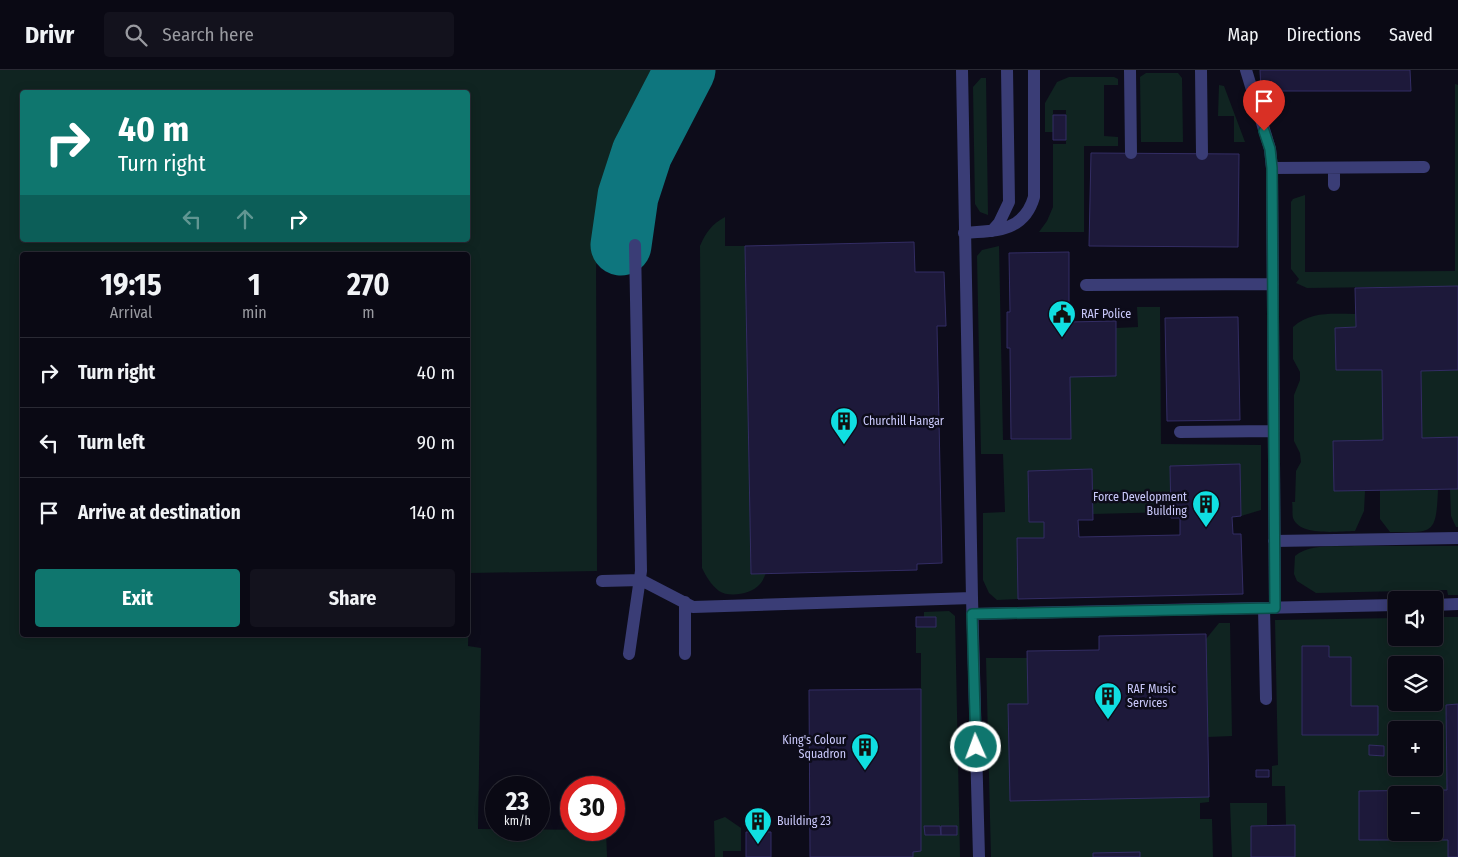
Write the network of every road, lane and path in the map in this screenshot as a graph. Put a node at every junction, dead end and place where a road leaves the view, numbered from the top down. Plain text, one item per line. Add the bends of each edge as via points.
1 (962, 70) edge
2 (1007, 70) edge
3 (1034, 70) edge
4 (1130, 70) edge
5 (1201, 70) edge
6 (1246, 70) edge
7 (1131, 154) dead end
8 (1202, 154) dead end
9 (1424, 167) dead end
10 (1272, 168) junction
11 (1334, 168) junction
12 (1334, 185) dead end
13 (992, 231) junction
14 (964, 233) junction
15 (635, 245) dead end
16 (1273, 284) junction
17 (1086, 285) dead end
18 (1274, 431) junction
19 (1180, 432) dead end
20 (1458, 538) edge
21 (1274, 541) junction
22 (641, 580) junction
23 (602, 581) dead end
24 (972, 598) junction
25 (685, 602) junction
26 (1458, 604) edge
27 (1388, 605) edge
28 (1443, 605) edge
29 (1270, 608) junction
30 (972, 614) junction
31 (629, 654) dead end
32 (685, 654) dead end
33 (1266, 699) dead end
34 (979, 857) edge

1 - 14 street
2 - 13 street via 1009,202
3 - 13 street via 1034,196 1031,206 1015,225
4 - 7 street
5 - 8 street
6 - 10 street via 1270,149
9 - 11 street
10 - 11 street
10 - 16 street
11 - 12 street
13 - 14 street
14 - 24 street
15 - 22 street
16 - 17 street
16 - 18 street
18 - 19 street
18 - 21 street
20 - 21 street
21 - 29 street
22 - 23 street
22 - 25 street
22 - 31 street
24 - 25 street via 693,607
24 - 30 street
25 - 32 street
26 - 28 street
27 - 29 street
29 - 30 street
29 - 33 street
30 - 34 street

